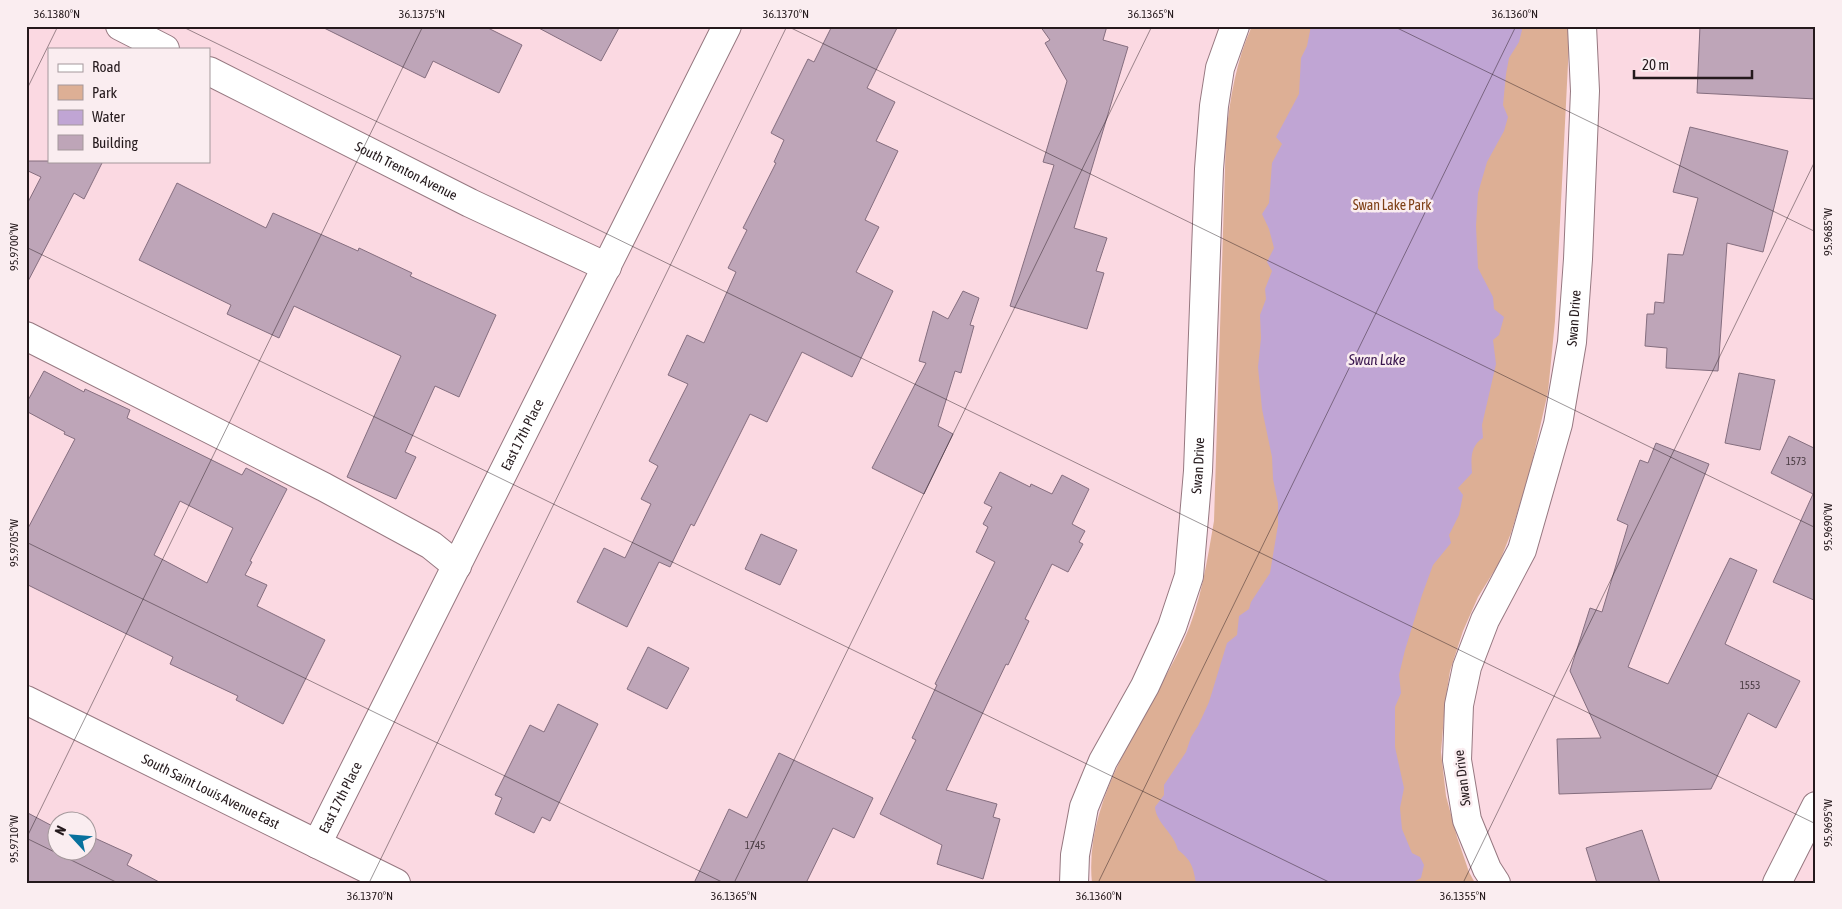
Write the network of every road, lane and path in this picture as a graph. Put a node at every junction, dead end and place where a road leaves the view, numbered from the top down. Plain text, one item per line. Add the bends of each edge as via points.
1 (120, 26) edge
2 (727, 26) edge
3 (1235, 26) edge
4 (1582, 26) edge
5 (163, 48) edge
6 (210, 72) edge
7 (607, 267) junction
8 (26, 336) edge
9 (457, 566) junction
10 (26, 700) edge
11 (1816, 806) edge
12 (317, 844) junction
13 (396, 883) edge
14 (1074, 883) edge
15 (1496, 883) edge
16 (1777, 883) edge

1 - 5 street
2 - 7 street, East 17th Place
3 - 14 street, Swan Drive via 1220,68 1214,106 1198,471 1189,576 1172,627 1145,686 1103,761 1084,807 1075,855
4 - 15 street, Swan Drive via 1585,91 1578,259 1572,342 1558,424 1522,550 1484,620 1467,667 1459,705 1457,760 1467,820
6 - 7 street, South Trenton Avenue via 470,203
7 - 9 street, East 17th Place
8 - 9 street via 324,486 431,545
9 - 12 street, East 17th Place
10 - 12 street, South Saint Louis Avenue East
11 - 16 street
12 - 13 street, South Saint Louis Avenue East

